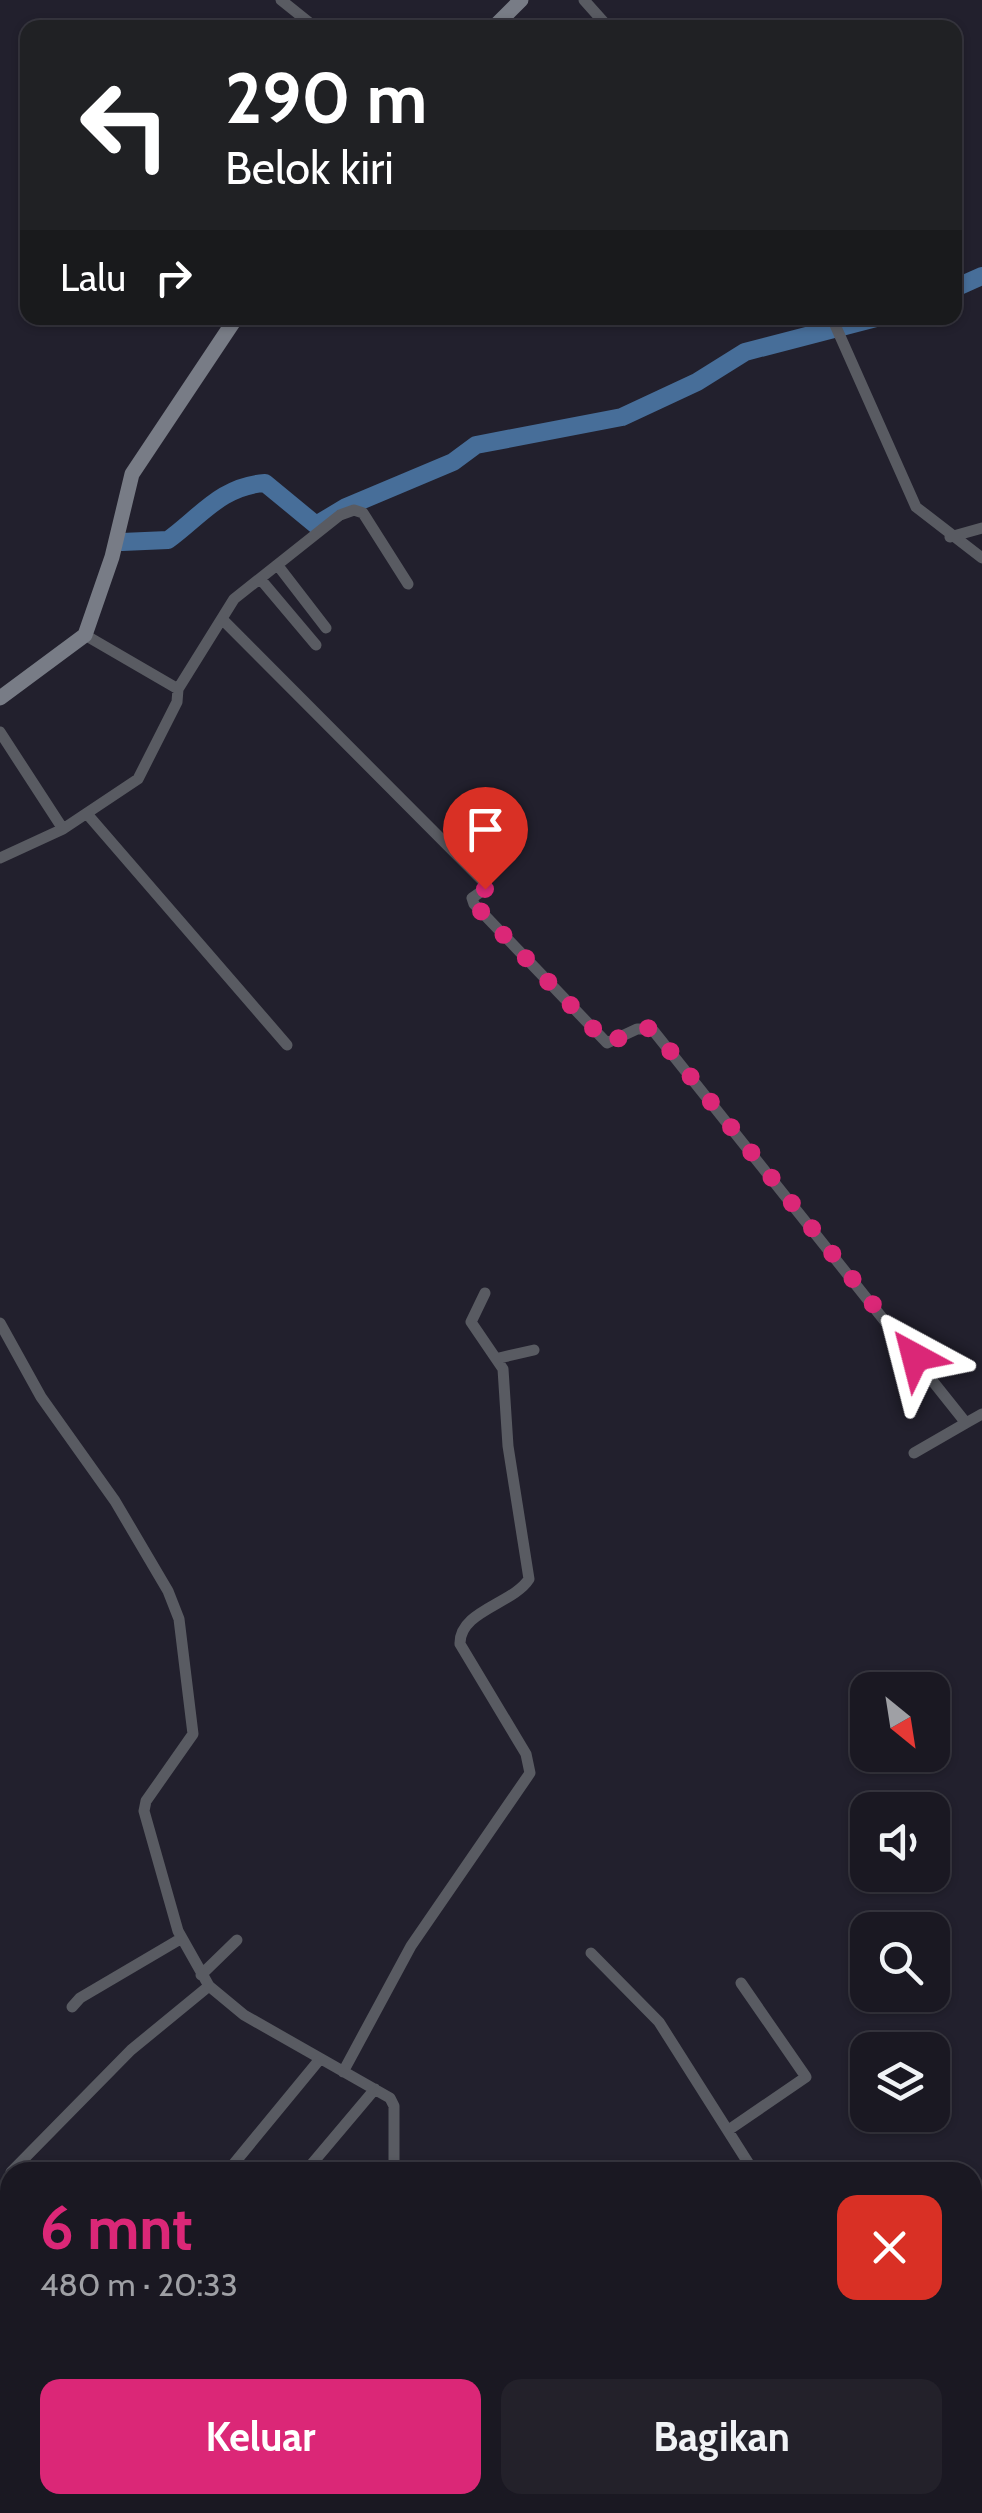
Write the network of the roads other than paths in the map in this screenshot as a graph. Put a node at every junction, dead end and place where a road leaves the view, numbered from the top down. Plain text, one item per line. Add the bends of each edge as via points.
1 (281, 0) edge
2 (521, 0) edge
3 (584, 0) edge
4 (306, 20) edge
5 (501, 20) edge
6 (602, 20) edge
7 (231, 325) edge
8 (836, 326) edge
9 (982, 528) edge
10 (950, 537) junction
11 (982, 558) edge
12 (279, 567) junction
13 (262, 581) junction
14 (408, 584) dead end
15 (222, 619) junction
16 (326, 628) dead end
17 (84, 635) junction
18 (316, 645) dead end
19 (178, 689) junction
20 (0, 698) edge
21 (0, 732) edge
22 (88, 814) junction
23 (63, 829) junction
24 (0, 858) edge
25 (287, 1045) dead end
26 (485, 1293) dead end
27 (0, 1323) edge
28 (534, 1350) dead end
29 (499, 1358) junction
30 (982, 1414) edge
31 (966, 1423) junction
32 (914, 1453) dead end
33 (182, 1938) junction
34 (237, 1940) dead end
35 (591, 1952) dead end
36 (205, 1980) junction
37 (741, 1983) dead end
38 (72, 2006) dead end
39 (320, 2059) junction
40 (343, 2072) junction
41 (375, 2088) junction
42 (730, 2129) junction
43 (21, 2162) edge
44 (236, 2162) edge
45 (312, 2162) edge
46 (394, 2162) edge
47 (748, 2162) edge

1 - 4 street
2 - 5 street
3 - 6 street
7 - 17 street via 132,474
8 - 10 street via 904,488
9 - 10 street
10 - 11 street
12 - 13 street
12 - 14 street via 354,510
12 - 16 street
13 - 15 street via 234,599
13 - 18 street
15 - 19 street
15 - 31 street via 483,882 474,904 607,1043 652,1029
17 - 19 street
17 - 20 street
19 - 22 street via 146,768
21 - 23 street
22 - 23 street
22 - 25 street
23 - 24 street
26 - 29 street via 472,1322
27 - 33 street via 135,1534 179,1620 193,1734 144,1812
28 - 29 street
29 - 40 street via 530,1579 466,1624 460,1644 526,1754 529,1782 412,1946
30 - 31 street
31 - 32 street
33 - 36 street
33 - 38 street
34 - 36 street
35 - 42 street via 660,2022
36 - 39 street via 244,2014
36 - 43 street
37 - 42 street via 806,2077
39 - 40 street
39 - 44 street
40 - 41 street
41 - 45 street
41 - 46 street via 394,2106
42 - 47 street

